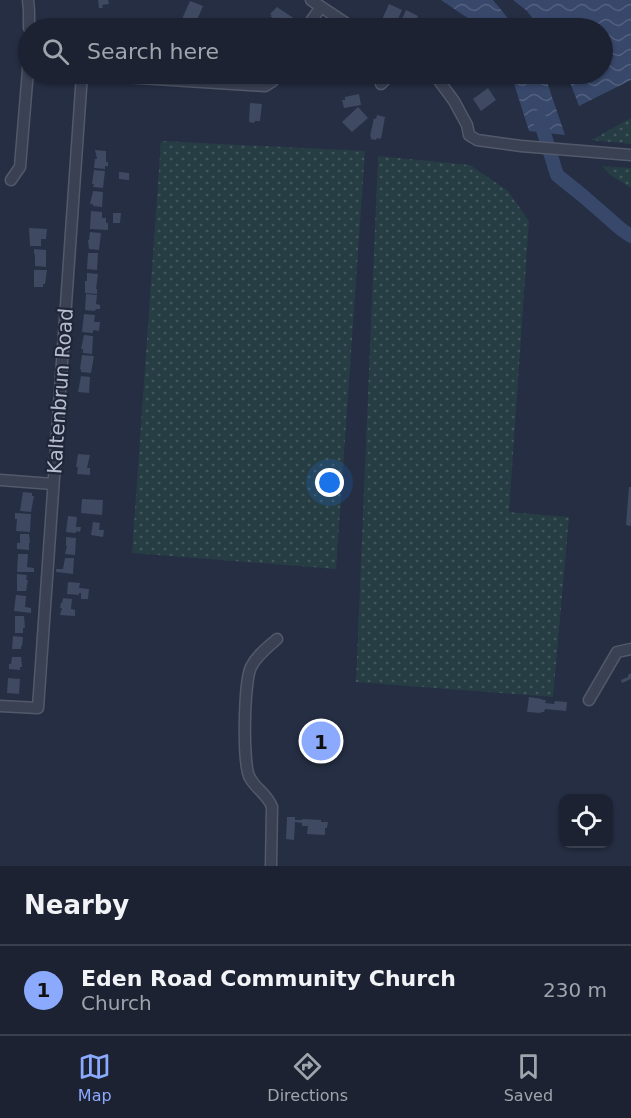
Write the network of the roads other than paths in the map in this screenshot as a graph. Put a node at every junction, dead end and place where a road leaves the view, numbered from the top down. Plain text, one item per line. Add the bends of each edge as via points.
1 (28, 0) edge
2 (311, 0) edge
3 (321, 7) junction
4 (29, 18) edge
5 (313, 18) edge
6 (339, 18) edge
7 (27, 84) edge
8 (81, 84) edge
9 (234, 84) edge
10 (268, 84) edge
11 (442, 84) edge
12 (80, 102) junction
13 (92, 103) dead end
14 (631, 154) edge
15 (11, 180) dead end
16 (0, 480) edge
17 (53, 484) junction
18 (277, 639) dead end
19 (631, 649) edge
20 (589, 700) dead end
21 (0, 706) edge
22 (272, 866) edge

1 - 4 street
2 - 3 street
3 - 5 street
3 - 6 street
7 - 15 street via 20,166
8 - 12 street, Kaltenbrun Road
9 - 10 street
11 - 14 street via 454,100 469,135 477,140
12 - 13 street
12 - 17 street, Kaltenbrun Road
16 - 17 street
17 - 21 street, Kaltenbrun Road via 38,708
18 - 22 street via 257,657 247,680 245,742 249,777 272,807
19 - 20 street via 617,652

